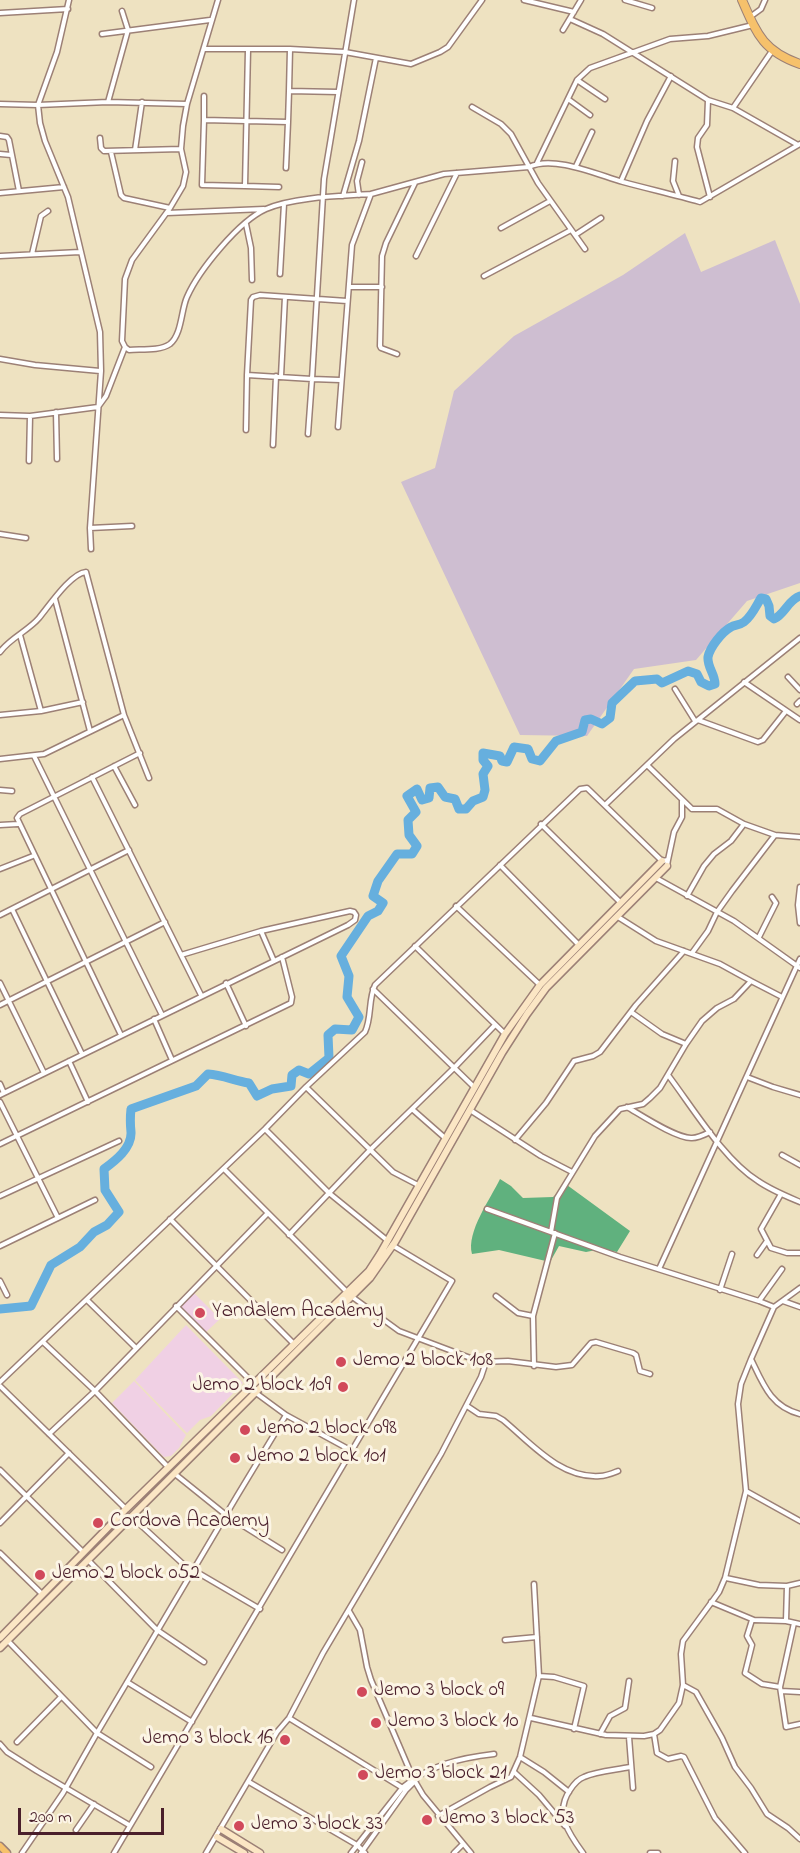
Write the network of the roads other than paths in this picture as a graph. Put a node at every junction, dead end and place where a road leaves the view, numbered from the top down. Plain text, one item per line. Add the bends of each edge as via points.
1 (69, 0) edge
2 (218, 0) edge
3 (354, 0) edge
4 (482, 0) edge
5 (524, 0) edge
6 (581, 0) edge
7 (625, 0) edge
8 (742, 0) edge
9 (765, 0) edge
10 (651, 8) dead end
11 (68, 9) junction
12 (122, 11) dead end
13 (574, 12) junction
14 (0, 13) edge
15 (570, 19) junction
16 (210, 20) junction
17 (751, 22) junction
18 (128, 30) junction
19 (563, 30) dead end
20 (102, 34) dead end
21 (204, 49) junction
22 (248, 49) junction
23 (290, 49) junction
24 (772, 51) junction
25 (345, 52) junction
26 (631, 52) junction
27 (376, 58) junction
28 (800, 64) edge
29 (672, 76) junction
30 (577, 80) junction
31 (290, 91) junction
32 (338, 93) junction
33 (204, 96) dead end
34 (568, 99) junction
35 (605, 99) dead end
36 (708, 100) junction
37 (108, 102) junction
38 (142, 102) junction
39 (0, 104) edge
40 (188, 104) junction
41 (38, 105) junction
42 (472, 107) dead end
43 (733, 108) junction
44 (590, 115) dead end
45 (204, 120) junction
46 (245, 121) junction
47 (288, 122) junction
48 (592, 132) dead end
49 (0, 136) edge
50 (100, 138) dead end
51 (799, 145) edge
52 (181, 148) junction
53 (135, 150) junction
54 (111, 152) junction
55 (0, 154) edge
56 (11, 155) junction
57 (675, 161) dead end
58 (362, 162) dead end
59 (537, 163) junction
60 (576, 166) junction
61 (529, 167) junction
62 (286, 168) dead end
63 (457, 172) junction
64 (416, 182) junction
65 (621, 182) junction
66 (245, 186) junction
67 (64, 187) junction
68 (279, 187) dead end
69 (19, 191) junction
70 (0, 193) edge
71 (371, 194) junction
72 (359, 195) junction
73 (343, 196) junction
74 (679, 196) junction
75 (710, 197) junction
76 (322, 198) junction
77 (550, 201) junction
78 (284, 204) junction
79 (265, 209) junction
80 (168, 210) junction
81 (48, 211) dead end
82 (601, 218) dead end
83 (246, 224) junction
84 (501, 228) dead end
85 (571, 230) junction
86 (574, 235) junction
87 (585, 249) dead end
88 (80, 252) junction
89 (32, 254) junction
90 (0, 256) edge
91 (416, 256) dead end
92 (280, 274) dead end
93 (484, 276) dead end
94 (252, 280) dead end
95 (349, 286) junction
96 (382, 287) junction
97 (285, 297) junction
98 (317, 298) junction
99 (347, 301) junction
100 (125, 347) junction
101 (397, 354) dead end
102 (0, 359) edge
103 (101, 371) junction
104 (247, 375) junction
105 (279, 376) junction
106 (312, 379) junction
107 (340, 380) junction
108 (98, 407) junction
109 (56, 412) junction
110 (0, 415) edge
111 (30, 416) junction
112 (338, 427) dead end
113 (246, 430) dead end
114 (308, 434) dead end
115 (273, 445) dead end
116 (57, 459) dead end
117 (29, 461) dead end
118 (132, 526) dead end
119 (90, 528) junction
120 (0, 534) edge
121 (26, 538) dead end
122 (92, 549) dead end
123 (54, 599) junction
124 (20, 636) junction
125 (800, 639) edge
126 (0, 652) edge
127 (788, 677) dead end
128 (744, 682) junction
129 (675, 689) dead end
130 (800, 690) edge
131 (83, 702) junction
132 (41, 711) junction
133 (786, 711) junction
134 (0, 715) edge
135 (124, 715) junction
136 (697, 720) junction
137 (800, 720) edge
138 (90, 731) junction
139 (140, 753) junction
140 (34, 756) junction
141 (0, 759) edge
142 (647, 765) junction
143 (114, 766) junction
144 (92, 777) junction
145 (149, 778) dead end
146 (0, 790) edge
147 (12, 790) dead end
148 (54, 796) junction
149 (682, 800) junction
150 (135, 805) dead end
151 (605, 805) junction
152 (18, 824) junction
153 (541, 824) junction
154 (744, 824) junction
155 (0, 825) edge
156 (775, 835) junction
157 (800, 837) edge
158 (129, 850) junction
159 (33, 856) junction
160 (666, 863) junction
161 (500, 865) junction
162 (0, 869) edge
163 (91, 870) junction
164 (656, 878) junction
165 (800, 887) edge
166 (50, 890) junction
167 (687, 896) junction
168 (772, 897) dead end
169 (620, 902) junction
170 (456, 906) junction
171 (12, 909) junction
172 (717, 912) junction
173 (0, 915) edge
174 (618, 917) junction
175 (165, 922) junction
176 (800, 923) edge
177 (261, 931) junction
178 (759, 937) junction
179 (126, 942) junction
180 (579, 944) junction
181 (415, 946) junction
182 (684, 951) junction
183 (692, 953) junction
184 (181, 955) junction
185 (282, 957) junction
186 (800, 959) edge
187 (274, 961) junction
188 (85, 962) junction
189 (798, 967) edge
190 (553, 975) junction
191 (751, 981) junction
192 (46, 982) junction
193 (0, 983) edge
194 (226, 983) junction
195 (540, 985) junction
196 (373, 988) junction
197 (201, 995) junction
198 (782, 997) junction
199 (9, 1000) junction
200 (0, 1005) edge
201 (631, 1012) junction
202 (162, 1015) junction
203 (154, 1019) junction
204 (495, 1025) junction
205 (246, 1026) junction
206 (505, 1034) junction
207 (121, 1035) junction
208 (686, 1044) junction
209 (82, 1054) junction
210 (172, 1060) junction
211 (69, 1061) junction
212 (454, 1068) junction
213 (44, 1074) junction
214 (668, 1075) junction
215 (747, 1077) junction
216 (0, 1084) edge
217 (306, 1087) junction
218 (474, 1087) junction
219 (2, 1094) edge
220 (800, 1095) edge
221 (0, 1102) edge
222 (88, 1102) junction
223 (627, 1106) junction
224 (412, 1109) junction
225 (470, 1110) junction
226 (458, 1124) junction
227 (266, 1128) junction
228 (710, 1132) junction
229 (17, 1136) junction
230 (446, 1138) junction
231 (515, 1140) junction
232 (717, 1140) junction
233 (119, 1141) dead end
234 (0, 1144) edge
235 (370, 1150) junction
236 (782, 1155) dead end
237 (800, 1165) edge
238 (224, 1169) junction
239 (572, 1172) junction
240 (38, 1178) junction
241 (418, 1185) junction
242 (329, 1193) junction
243 (781, 1194) junction
244 (0, 1196) edge
245 (95, 1200) dead end
246 (800, 1202) edge
247 (487, 1209) dead end
248 (268, 1213) junction
249 (58, 1218) junction
250 (170, 1219) junction
251 (553, 1232) junction
252 (289, 1235) junction
253 (767, 1241) junction
254 (390, 1243) junction
255 (0, 1246) edge
256 (800, 1253) edge
257 (732, 1254) dead end
258 (757, 1255) dead end
259 (217, 1265) junction
260 (659, 1269) junction
261 (782, 1269) dead end
262 (0, 1281) edge
263 (800, 1288) edge
264 (720, 1290) junction
265 (350, 1293) junction
266 (7, 1295) dead end
267 (496, 1296) dead end
268 (87, 1300) junction
269 (759, 1301) junction
270 (783, 1301) junction
271 (176, 1306) junction
272 (774, 1307) junction
273 (800, 1307) edge
274 (533, 1316) junction
275 (419, 1337) junction
276 (43, 1342) junction
277 (293, 1343) junction
278 (136, 1348) junction
279 (751, 1359) junction
280 (486, 1362) junction
281 (534, 1366) junction
282 (650, 1374) dead end
283 (253, 1383) junction
284 (0, 1384) edge
285 (94, 1391) junction
286 (256, 1393) junction
287 (467, 1406) junction
288 (228, 1413) junction
289 (800, 1414) edge
290 (286, 1415) junction
291 (49, 1434) junction
292 (352, 1451) junction
293 (69, 1453) junction
294 (168, 1467) junction
295 (0, 1470) edge
296 (618, 1471) dead end
297 (174, 1473) junction
298 (746, 1491) junction
299 (26, 1496) junction
300 (126, 1509) junction
301 (226, 1515) junction
302 (131, 1516) junction
303 (800, 1521) edge
304 (0, 1523) edge
305 (94, 1540) junction
306 (101, 1547) junction
307 (282, 1550) dead end
308 (83, 1552) junction
309 (0, 1553) edge
310 (88, 1560) junction
311 (194, 1571) junction
312 (725, 1578) junction
313 (800, 1583) edge
314 (534, 1584) dead end
315 (787, 1586) junction
316 (42, 1594) junction
317 (711, 1602) junction
318 (260, 1609) junction
319 (348, 1610) junction
320 (752, 1620) junction
321 (786, 1621) junction
322 (794, 1623) junction
323 (800, 1624) edge
324 (157, 1630) junction
325 (0, 1637) edge
326 (537, 1637) junction
327 (505, 1640) dead end
328 (8, 1641) junction
329 (0, 1648) edge
330 (204, 1662) dead end
331 (539, 1676) junction
332 (629, 1681) dead end
333 (128, 1682) junction
334 (684, 1685) junction
335 (780, 1689) junction
336 (800, 1692) edge
337 (61, 1697) junction
338 (289, 1718) junction
339 (531, 1718) junction
340 (192, 1722) junction
341 (800, 1724) edge
342 (574, 1729) junction
343 (97, 1733) junction
344 (600, 1734) junction
345 (654, 1734) junction
346 (628, 1737) junction
347 (17, 1742) dead end
348 (0, 1744) edge
349 (494, 1754) dead end
350 (520, 1757) junction
351 (151, 1767) dead end
352 (630, 1767) junction
353 (514, 1772) junction
354 (415, 1779) junction
355 (249, 1782) junction
356 (66, 1788) junction
357 (405, 1788) junction
358 (633, 1788) dead end
359 (569, 1792) junction
360 (94, 1804) junction
361 (438, 1816) junction
362 (129, 1825) junction
363 (566, 1828) junction
364 (221, 1829) junction
365 (76, 1830) dead end
366 (217, 1837) junction
367 (800, 1839) edge
368 (463, 1844) junction
369 (357, 1845) junction
370 (0, 1846) edge
371 (363, 1852) edge
372 (7, 1853) edge
373 (22, 1853) edge
374 (114, 1853) edge
375 (206, 1853) edge
376 (244, 1853) edge
377 (260, 1853) edge
378 (351, 1853) edge
379 (454, 1853) edge
380 (471, 1853) edge
381 (583, 1853) edge
382 (650, 1853) edge
383 (658, 1853) edge
384 (745, 1853) edge

1 - 11 street
2 - 16 street
3 - 25 street
4 - 27 street via 440,52 411,64
5 - 13 street
6 - 13 street
7 - 10 street
8 - 17 highway
9 - 17 street
11 - 14 street
11 - 41 street
12 - 18 street
13 - 15 street
15 - 19 street
15 - 26 street
16 - 18 street
16 - 21 street
17 - 24 highway
17 - 26 street via 708,36 670,39
18 - 20 street
18 - 37 street
21 - 22 street
21 - 40 street
22 - 23 street
22 - 46 street
23 - 25 street
23 - 31 street
24 - 28 highway
24 - 43 street
25 - 27 street
25 - 32 street
26 - 29 street
26 - 30 street via 590,68
27 - 73 street
29 - 36 street
29 - 65 street via 647,121
30 - 34 street
30 - 35 street
31 - 32 street
31 - 47 street
32 - 76 street
33 - 45 street
34 - 44 street
34 - 59 street
36 - 43 street
36 - 75 street via 707,125 697,147
37 - 38 street
37 - 41 street
38 - 40 street
38 - 53 street
39 - 41 street
40 - 52 street
41 - 67 street via 45,141
42 - 61 street via 511,134
43 - 51 street
45 - 46 street
45 - 66 street via 202,185
46 - 47 street
46 - 66 street
47 - 62 street
48 - 60 street
49 - 56 street via 9,140
50 - 54 street via 101,148
51 - 75 street
52 - 53 street
52 - 80 street via 186,172 183,186
53 - 54 street
54 - 80 street via 121,195
55 - 56 street
56 - 69 street
57 - 74 street via 673,181
58 - 72 street via 357,181
59 - 60 street
59 - 61 street
60 - 65 street
61 - 63 street
61 - 77 street
63 - 64 street
63 - 91 street
64 - 71 street
64 - 96 street via 383,249
65 - 74 street
66 - 68 street
67 - 69 street
67 - 88 street
69 - 70 street
71 - 72 street
71 - 95 street via 352,245
72 - 73 street
73 - 76 street
74 - 75 street via 700,202
76 - 78 street
76 - 98 street
77 - 84 street
77 - 85 street
78 - 79 street
78 - 92 street
79 - 80 street
79 - 83 street
80 - 100 street via 132,260 125,279
81 - 89 street via 41,216
82 - 86 street
83 - 94 street
83 - 100 street via 197,276 174,340 164,347
85 - 86 street
85 - 93 street
86 - 87 street
88 - 89 street
88 - 103 street via 100,332
89 - 90 street
95 - 96 street
95 - 99 street
96 - 101 street via 380,347
97 - 98 street
97 - 104 street via 255,295 251,300
97 - 105 street
98 - 99 street
98 - 106 street
99 - 107 street
100 - 108 street
102 - 103 street
103 - 108 street
104 - 105 street
104 - 113 street
105 - 106 street
105 - 115 street
106 - 107 street
106 - 114 street
107 - 112 street
108 - 109 street
108 - 119 street
109 - 111 street
109 - 116 street
110 - 111 street
111 - 117 street
118 - 119 street
119 - 122 street
120 - 121 street
123 - 124 street
123 - 131 street
123 - 135 street via 80,573 86,572
124 - 126 street
124 - 132 street
125 - 128 street
127 - 130 street
128 - 133 street
128 - 136 street
129 - 136 street
131 - 132 street
131 - 138 street
132 - 134 street
133 - 136 street via 758,742
133 - 137 street
135 - 138 street
135 - 139 street
136 - 142 street
138 - 140 street
139 - 143 street
139 - 145 street
140 - 141 street
140 - 148 street
142 - 149 street
142 - 151 street
143 - 144 street
143 - 150 street
144 - 148 street
144 - 158 street
146 - 147 street
148 - 152 street via 20,814 16,818
148 - 163 street
149 - 154 street via 693,809 717,809
149 - 160 street via 682,817
151 - 153 street via 582,787
151 - 160 street
152 - 155 street
152 - 159 street
153 - 161 street
153 - 169 street
154 - 156 street
154 - 167 street via 704,866
156 - 157 street
156 - 172 street
158 - 163 street
158 - 175 street
159 - 162 street
159 - 166 street
160 - 164 street
160 - 169 street
161 - 170 street
161 - 180 street
163 - 166 street
163 - 179 street
164 - 167 street
164 - 174 street
165 - 176 street
166 - 171 street
166 - 188 street
167 - 172 street
168 - 178 street via 776,903
169 - 180 street
170 - 181 street
170 - 195 street
171 - 173 street
171 - 192 street
172 - 178 street
172 - 183 street
174 - 182 street via 656,941
174 - 190 street
175 - 179 street
175 - 184 street
177 - 184 street
177 - 185 street via 354,912 356,917 348,925
177 - 187 street
178 - 189 street
179 - 188 street
179 - 202 street
180 - 190 street
181 - 196 street
181 - 204 street
182 - 183 street
182 - 201 street
183 - 191 street
184 - 197 street
185 - 187 street
185 - 205 street via 291,1003
186 - 189 street
187 - 194 street
188 - 192 street
188 - 207 street
189 - 198 street
190 - 195 street
190 - 225 street
191 - 198 street
191 - 208 street via 735,999 709,1014
192 - 199 street
192 - 209 street
193 - 199 street
194 - 197 street
194 - 205 street
195 - 206 street
196 - 212 street
196 - 217 street via 365,1032
197 - 202 street
198 - 215 street
199 - 200 street
199 - 213 street
201 - 208 street via 662,1034
201 - 231 street via 600,1052 574,1061
202 - 203 street
203 - 207 street
203 - 210 street
204 - 206 street
204 - 212 street
205 - 210 street
206 - 218 street
207 - 209 street
208 - 214 street
209 - 211 street
210 - 222 street
211 - 213 street
211 - 222 street
212 - 218 street
212 - 224 street
213 - 219 street
214 - 223 street via 643,1104
214 - 228 street
215 - 220 street
215 - 232 street
216 - 219 street
217 - 227 street
217 - 235 street
218 - 226 street
221 - 229 street
222 - 229 street
223 - 228 street via 687,1138
223 - 239 street via 601,1129
224 - 230 street
224 - 235 street
225 - 226 street
225 - 231 street
226 - 230 street
226 - 254 street
227 - 238 street
227 - 242 street
228 - 232 street
229 - 234 street
229 - 240 street
230 - 241 street
231 - 239 street
232 - 243 street via 738,1165
232 - 260 street
233 - 240 street
235 - 241 street via 393,1172
235 - 242 street
236 - 237 street
238 - 248 street
238 - 250 street
239 - 251 street via 555,1204
240 - 244 street
240 - 249 street
241 - 254 street
242 - 252 street
242 - 254 street
243 - 246 street
243 - 253 street via 761,1229
245 - 249 street
247 - 251 street
248 - 252 street
248 - 259 street
249 - 255 street
250 - 259 street
250 - 268 street
251 - 260 street
251 - 274 street
252 - 265 street
253 - 256 street via 771,1248
253 - 258 street
254 - 265 street via 370,1278
254 - 275 street via 452,1281
257 - 264 street
259 - 271 street
259 - 277 street
260 - 264 street
261 - 269 street
262 - 266 street
263 - 270 street
264 - 269 street
265 - 275 street via 399,1330
265 - 277 street
265 - 286 street
267 - 274 street via 518,1313
268 - 276 street
268 - 278 street
269 - 272 street
270 - 272 street
270 - 273 street
271 - 278 street
271 - 283 street
272 - 279 street
274 - 281 street
275 - 280 street
275 - 292 street
276 - 284 street
276 - 285 street
277 - 283 street
278 - 285 street
279 - 289 street via 777,1404
279 - 298 street via 738,1404
280 - 281 street
280 - 287 street
281 - 282 street via 568,1367 596,1342 633,1353 640,1371
283 - 288 street
284 - 291 street
285 - 291 street
285 - 294 street
286 - 288 street
286 - 290 street
287 - 296 street via 479,1414 503,1420 536,1449 574,1472 599,1477
287 - 319 street
288 - 294 street
288 - 297 street
290 - 292 street
290 - 301 street
291 - 293 street
292 - 318 street
293 - 299 street
293 - 300 street
294 - 300 street
295 - 299 street
297 - 301 street
297 - 302 street
298 - 303 street
298 - 312 street
299 - 304 street
299 - 308 street
300 - 305 street
301 - 307 street
301 - 311 street
302 - 306 street
302 - 311 street
305 - 306 street
305 - 308 street
306 - 310 street
308 - 316 street
309 - 316 street
310 - 324 street
310 - 328 street
311 - 318 street
311 - 324 street
312 - 315 street
312 - 317 street
313 - 315 street
314 - 326 street
315 - 321 street
316 - 325 street
317 - 320 street
317 - 334 street via 683,1641
318 - 340 street
319 - 338 street
319 - 354 street via 360,1630 371,1680
320 - 321 street
320 - 335 street via 747,1636 752,1645 744,1673
321 - 322 street
322 - 323 street
322 - 335 street
324 - 330 street
324 - 333 street
326 - 327 street
326 - 331 street
328 - 329 street
328 - 337 street
331 - 339 street
331 - 342 street via 584,1686
332 - 344 street via 625,1708 610,1716
333 - 340 street
333 - 343 street
334 - 345 street via 679,1703
334 - 367 street via 698,1696 735,1767 767,1814
335 - 336 street
335 - 341 street via 786,1727
337 - 343 street
337 - 347 street
338 - 355 street
338 - 357 street
339 - 342 street
339 - 350 street
340 - 362 street
342 - 344 street
343 - 351 street
343 - 356 street
344 - 346 street
345 - 346 street
345 - 384 street via 657,1753 668,1759 682,1756 715,1818
346 - 352 street
348 - 356 street
349 - 354 street via 445,1763
350 - 353 street
350 - 359 street
352 - 358 street
352 - 359 street via 582,1777
353 - 361 street via 511,1778
353 - 363 street
354 - 357 street
354 - 361 street
355 - 364 street
355 - 369 street
356 - 360 street
356 - 373 street
357 - 369 street
357 - 371 street
359 - 363 street via 564,1801
360 - 362 street
360 - 365 street
361 - 368 street
362 - 374 street
363 - 381 street
364 - 366 street
364 - 377 street
366 - 375 street
366 - 376 street
368 - 379 street
368 - 380 street
369 - 371 street
369 - 378 street
370 - 372 main road
382 - 383 street

